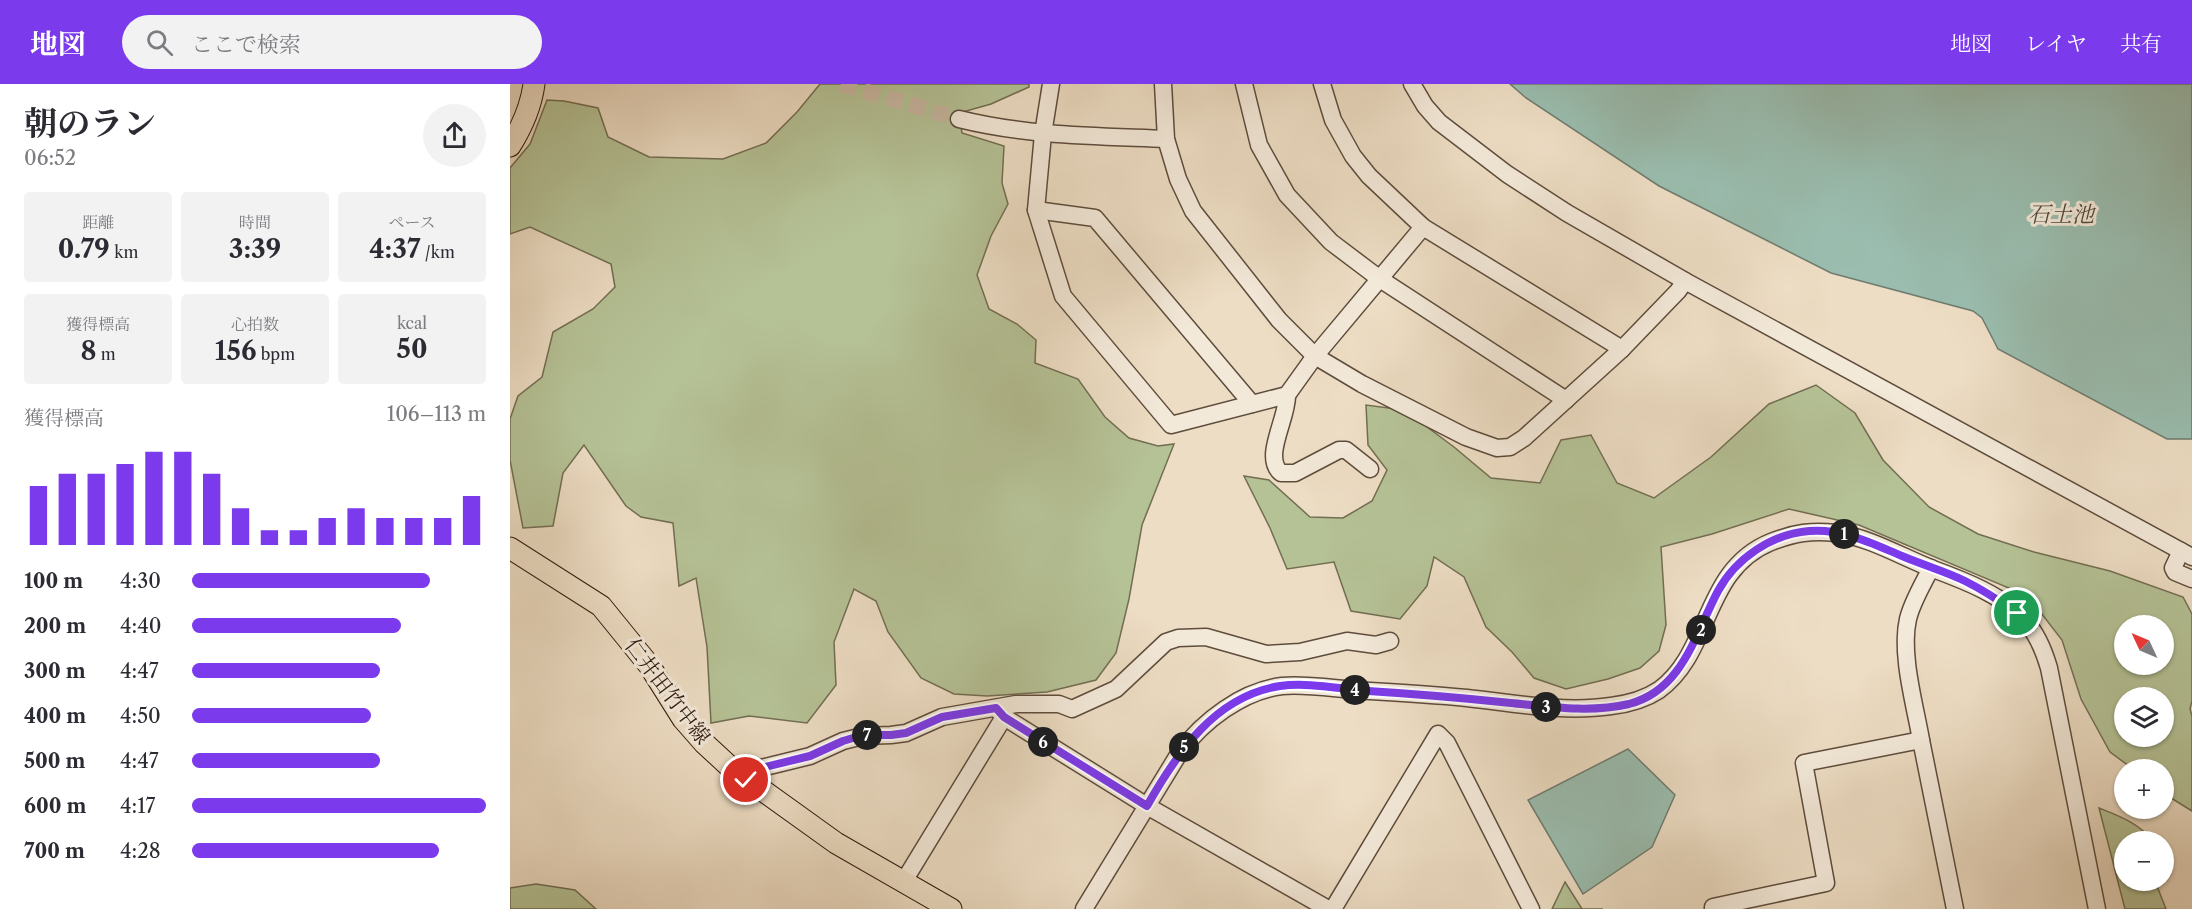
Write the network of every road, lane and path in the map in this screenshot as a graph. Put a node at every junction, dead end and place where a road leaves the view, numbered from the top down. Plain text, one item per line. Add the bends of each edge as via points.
1 (534, 84) edge
2 (1051, 84) edge
3 (1163, 84) edge
4 (1244, 84) edge
5 (1322, 84) edge
6 (1412, 84) edge
7 (959, 119) tunnel mouth
8 (1043, 134) junction
9 (1166, 139) junction
10 (510, 146) edge
11 (1036, 210) junction
12 (1423, 227) junction
13 (1380, 279) junction
14 (1685, 281) junction
15 (1622, 349) junction
16 (1315, 356) junction
17 (1287, 395) junction
18 (1566, 400) junction
19 (1252, 404) junction
20 (1370, 469) dead end
21 (510, 548) edge
22 (2186, 554) edge
23 (1931, 568) junction
24 (2192, 579) edge
25 (1390, 641) dead end
26 (1000, 713) junction
27 (1921, 740) junction
28 (730, 767) junction
29 (1147, 806) junction
30 (904, 881) junction
31 (951, 909) edge
32 (1084, 909) edge
33 (1328, 909) edge
34 (1333, 909) edge
35 (1531, 909) edge
36 (1713, 909) edge
37 (1955, 909) edge
38 (2097, 909) edge

1 - 10 main road via 532,99
2 - 8 street
3 - 9 street
4 - 13 street via 1259,145 1287,195 1330,242
5 - 12 street via 1333,120 1353,156
6 - 14 street via 1439,122 1507,174
7 - 8 street
8 - 9 street
8 - 11 street
9 - 16 street via 1193,211 1279,320
11 - 19 street via 1095,218
11 - 19 street via 1063,296 1171,425
12 - 13 street
12 - 15 street
13 - 16 street
13 - 18 street
14 - 15 street
14 - 22 street
15 - 18 street
16 - 17 street
16 - 18 street via 1466,437 1497,448 1510,447 1524,438
17 - 19 street
17 - 20 street via 1288,406 1273,459 1277,470 1295,473 1339,450 1346,450
21 - 28 main road, 仁井田竹中線 via 601,606 649,665 683,719
22 - 24 street via 2173,567 2175,572
23 - 27 street via 1908,618 1906,638
23 - 29 street via 1838,533 1791,534 1766,544 1733,570 1674,675 1661,689 1628,704 1559,708 1280,686 1229,706 1191,738
23 - 38 street via 1964,580 2017,613 2043,650
25 - 26 street via 1376,645 1347,641 1300,652 1266,654 1206,637 1178,638 1166,642 1116,689 1072,709 1016,704
26 - 28 street via 942,717 906,733 863,735 810,756 761,768
26 - 29 street
26 - 30 street
27 - 36 street via 1804,763 1826,883
27 - 37 street
28 - 30 main road, 仁井田竹中線 via 836,843
29 - 32 street
29 - 33 street
30 - 31 main road, 仁井田竹中線
34 - 35 street via 1438,734 1447,743

